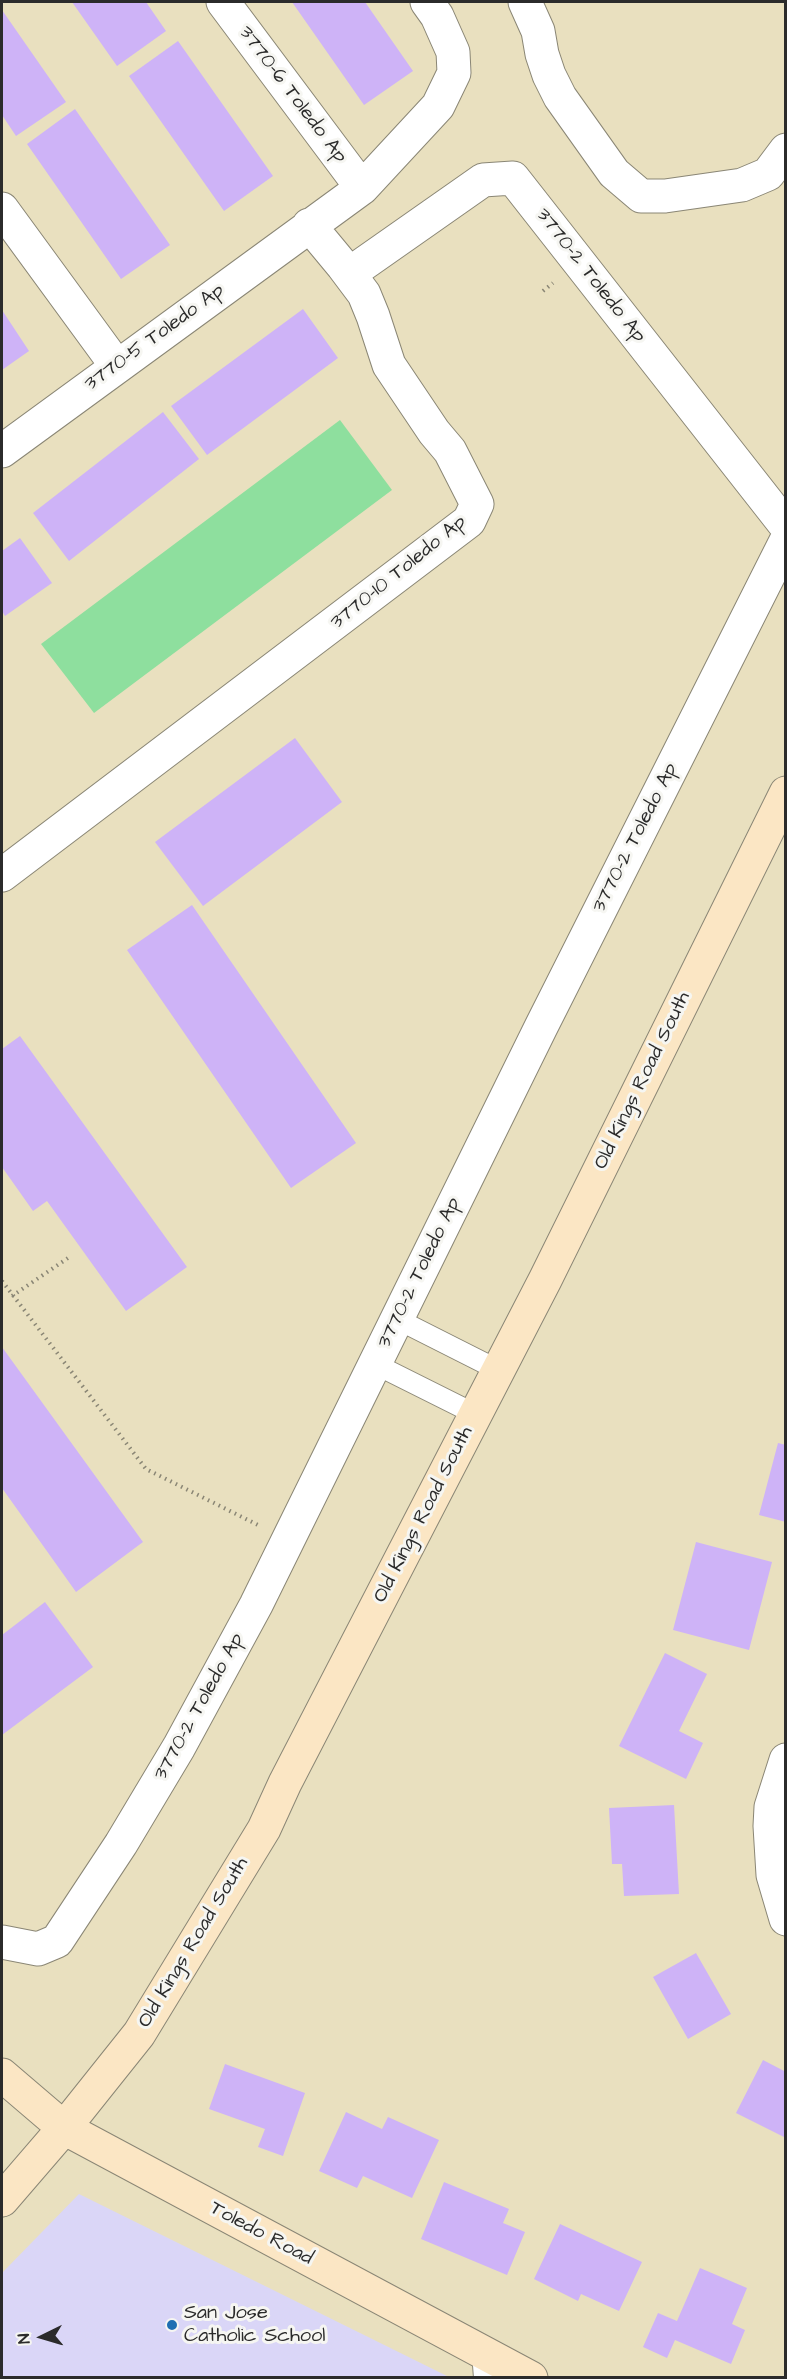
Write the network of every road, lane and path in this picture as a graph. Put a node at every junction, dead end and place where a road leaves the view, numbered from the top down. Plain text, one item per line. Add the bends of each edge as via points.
1 (223, 2) edge
2 (427, 2) edge
3 (525, 2) edge
4 (780, 169) edge
5 (362, 188) junction
6 (2, 209) edge
7 (309, 225) junction
8 (349, 274) junction
9 (560, 278) dead end
10 (543, 291) dead end
11 (116, 365) junction
12 (2, 451) edge
13 (786, 526) edge
14 (786, 541) edge
15 (786, 793) edge
16 (2, 875) edge
17 (71, 1256) dead end
18 (2, 1281) edge
19 (12, 1296) junction
20 (397, 1319) junction
21 (375, 1364) junction
22 (498, 1370) junction
23 (475, 1414) junction
24 (288, 1540) junction
25 (786, 1760) edge
26 (786, 1919) edge
27 (2, 1942) edge
28 (2, 2075) edge
29 (64, 2128) junction
30 (2, 2200) edge
31 (483, 2365) edge
32 (531, 2378) edge

1 - 5 street, 3770-6 Toledo Ap
2 - 5 street via 453,52 453,73 438,106
3 - 4 street via 560,97 614,173 641,196 742,185
5 - 7 street
6 - 11 street
7 - 8 street, 3770-10 Toledo Ap
7 - 11 street, 3770-5 Toledo Ap
8 - 13 street, 3770-2 Toledo Ap via 483,180 513,178
8 - 16 street, 3770-10 Toledo Ap via 370,309 389,364 450,451 477,504 469,521
9 - 10 path
11 - 12 street, 3770-5 Toledo Ap
14 - 20 street, 3770-2 Toledo Ap
15 - 22 street, Old Kings Road South
17 - 19 path
18 - 19 path
19 - 24 path via 146,1469
20 - 21 street, 3770-2 Toledo Ap
20 - 22 lane
21 - 23 lane
21 - 24 street, 3770-2 Toledo Ap
22 - 23 street, Old Kings Road South
23 - 29 street, Old Kings Road South via 264,1829 139,2034
24 - 27 street, 3770-2 Toledo Ap via 179,1747 57,1941 38,1949
25 - 26 street via 771,1807 770,1826 773,1875
28 - 29 street, Toledo Road
29 - 30 street, Old Kings Road South
29 - 31 street, Toledo Road
31 - 32 street, Toledo Road

